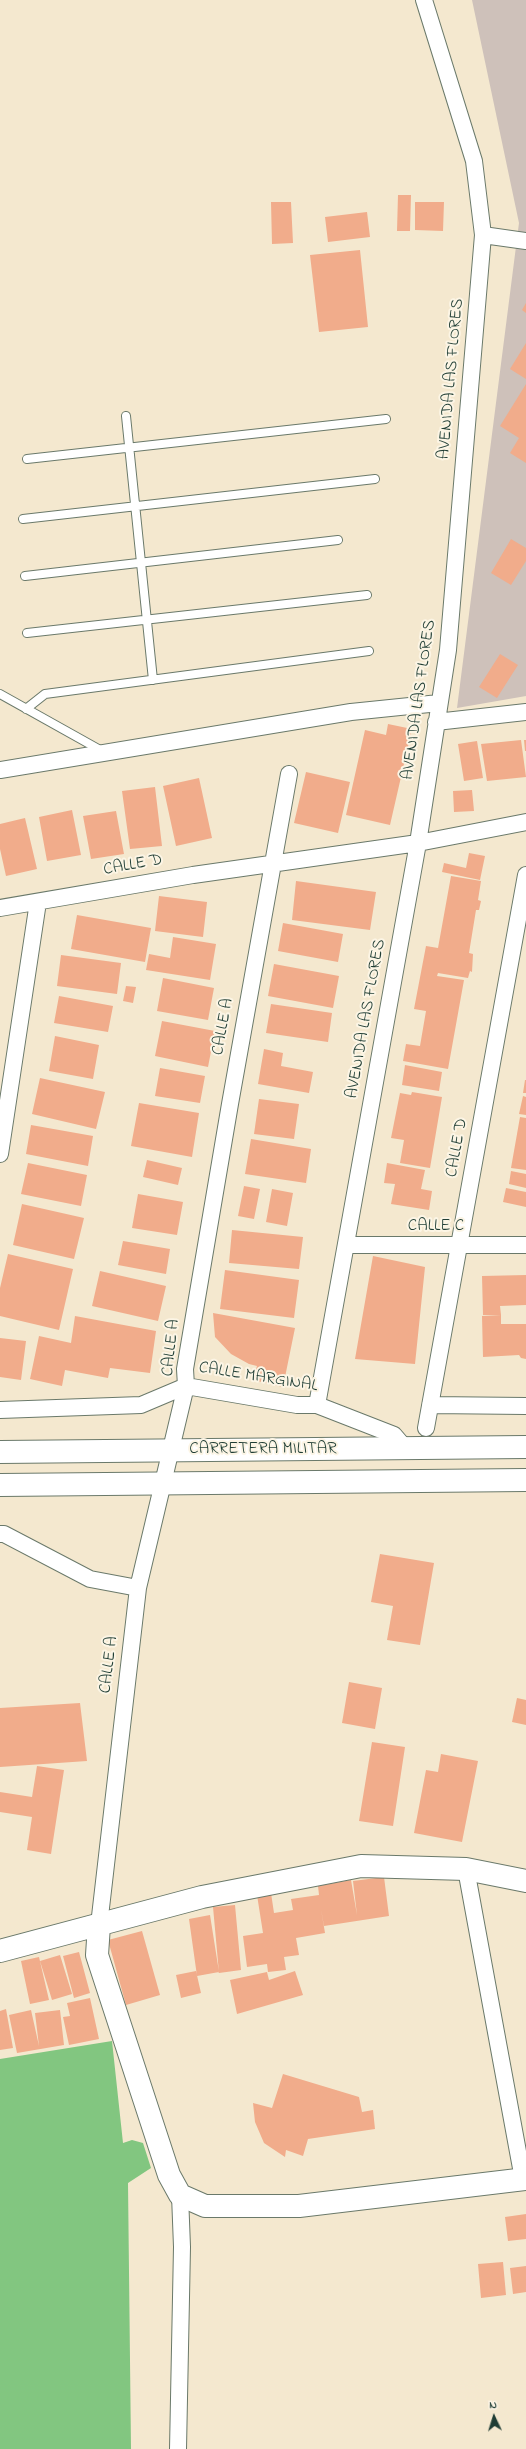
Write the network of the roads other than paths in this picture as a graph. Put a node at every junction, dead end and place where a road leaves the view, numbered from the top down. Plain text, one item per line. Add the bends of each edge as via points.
1 (424, 0) edge
2 (484, 235) junction
3 (526, 241) edge
4 (126, 416) dead end
5 (386, 419) dead end
6 (130, 449) junction
7 (27, 459) dead end
8 (375, 479) dead end
9 (135, 507) junction
10 (23, 519) dead end
11 (338, 540) dead end
12 (141, 562) junction
13 (26, 576) dead end
14 (367, 596) dead end
15 (147, 620) junction
16 (27, 632) dead end
17 (369, 651) dead end
18 (153, 680) junction
19 (0, 694) edge
20 (439, 703) junction
21 (26, 709) junction
22 (526, 712) edge
23 (436, 722) junction
24 (106, 752) junction
25 (0, 770) edge
26 (289, 774) dead end
27 (526, 822) edge
28 (418, 843) junction
29 (274, 864) junction
30 (526, 875) edge
31 (38, 902) junction
32 (0, 908) edge
33 (0, 1154) edge
34 (346, 1245) junction
35 (526, 1245) edge
36 (459, 1246) junction
37 (186, 1386) junction
38 (317, 1405) junction
39 (430, 1405) junction
40 (526, 1406) edge
41 (0, 1410) edge
42 (426, 1428) dead end
43 (526, 1447) edge
44 (406, 1449) junction
45 (171, 1450) junction
46 (0, 1452) edge
47 (526, 1480) edge
48 (162, 1483) junction
49 (0, 1485) edge
50 (0, 1534) edge
51 (138, 1588) junction
52 (466, 1869) junction
53 (526, 1881) edge
54 (99, 1926) junction
55 (0, 1951) edge
56 (524, 2179) edge
57 (180, 2195) junction
58 (178, 2449) edge

1 - 2 street, AVENIDA LAS FLORES via 474,161
2 - 3 street
2 - 20 street, AVENIDA LAS FLORES via 448,650
4 - 6 lane
5 - 6 lane
6 - 7 lane
6 - 9 lane
8 - 9 lane
9 - 10 lane
9 - 12 lane
11 - 12 lane
12 - 13 lane
12 - 15 lane
14 - 15 lane
15 - 16 lane
15 - 18 lane
17 - 18 lane
18 - 21 lane via 45,694
19 - 21 lane
20 - 23 street, AVENIDA LAS FLORES
20 - 24 street via 351,712
21 - 24 lane
22 - 23 street
23 - 28 street, AVENIDA LAS FLORES
24 - 25 street
26 - 29 street, CALLE A
27 - 28 street, CALLE D
28 - 29 street, CALLE D
28 - 34 street, AVENIDA LAS FLORES
29 - 31 street, CALLE D
29 - 37 street, CALLE A via 190,1338 185,1369
30 - 36 street, CALLE D
31 - 32 street, CALLE D
31 - 33 street
34 - 36 street, CALLE C
34 - 38 street, AVENIDA LAS FLORES
35 - 36 street, CALLE C
36 - 39 street, CALLE D
37 - 38 street, CALLE MARGINAL via 297,1405
37 - 41 street, CALLE MARGINAL via 141,1405
37 - 45 street, CALLE A
38 - 44 street, CALLE MARGINAL via 394,1435
39 - 40 street
39 - 42 street, CALLE D
43 - 44 street, CARRETERA MILITAR
44 - 45 street, CARRETERA MILITAR
45 - 46 street, CARRETERA MILITAR
45 - 48 street, CALLE A
47 - 48 street, CARRETERA MILITAR
48 - 49 street, CARRETERA MILITAR
48 - 51 street, CALLE A
50 - 51 street via 90,1579
51 - 54 street, CALLE A
52 - 53 street
52 - 54 street via 361,1866 202,1897
52 - 56 street
54 - 55 street
54 - 57 street via 97,1955 169,2176
56 - 57 street via 299,2206 205,2206
57 - 58 street via 182,2247

